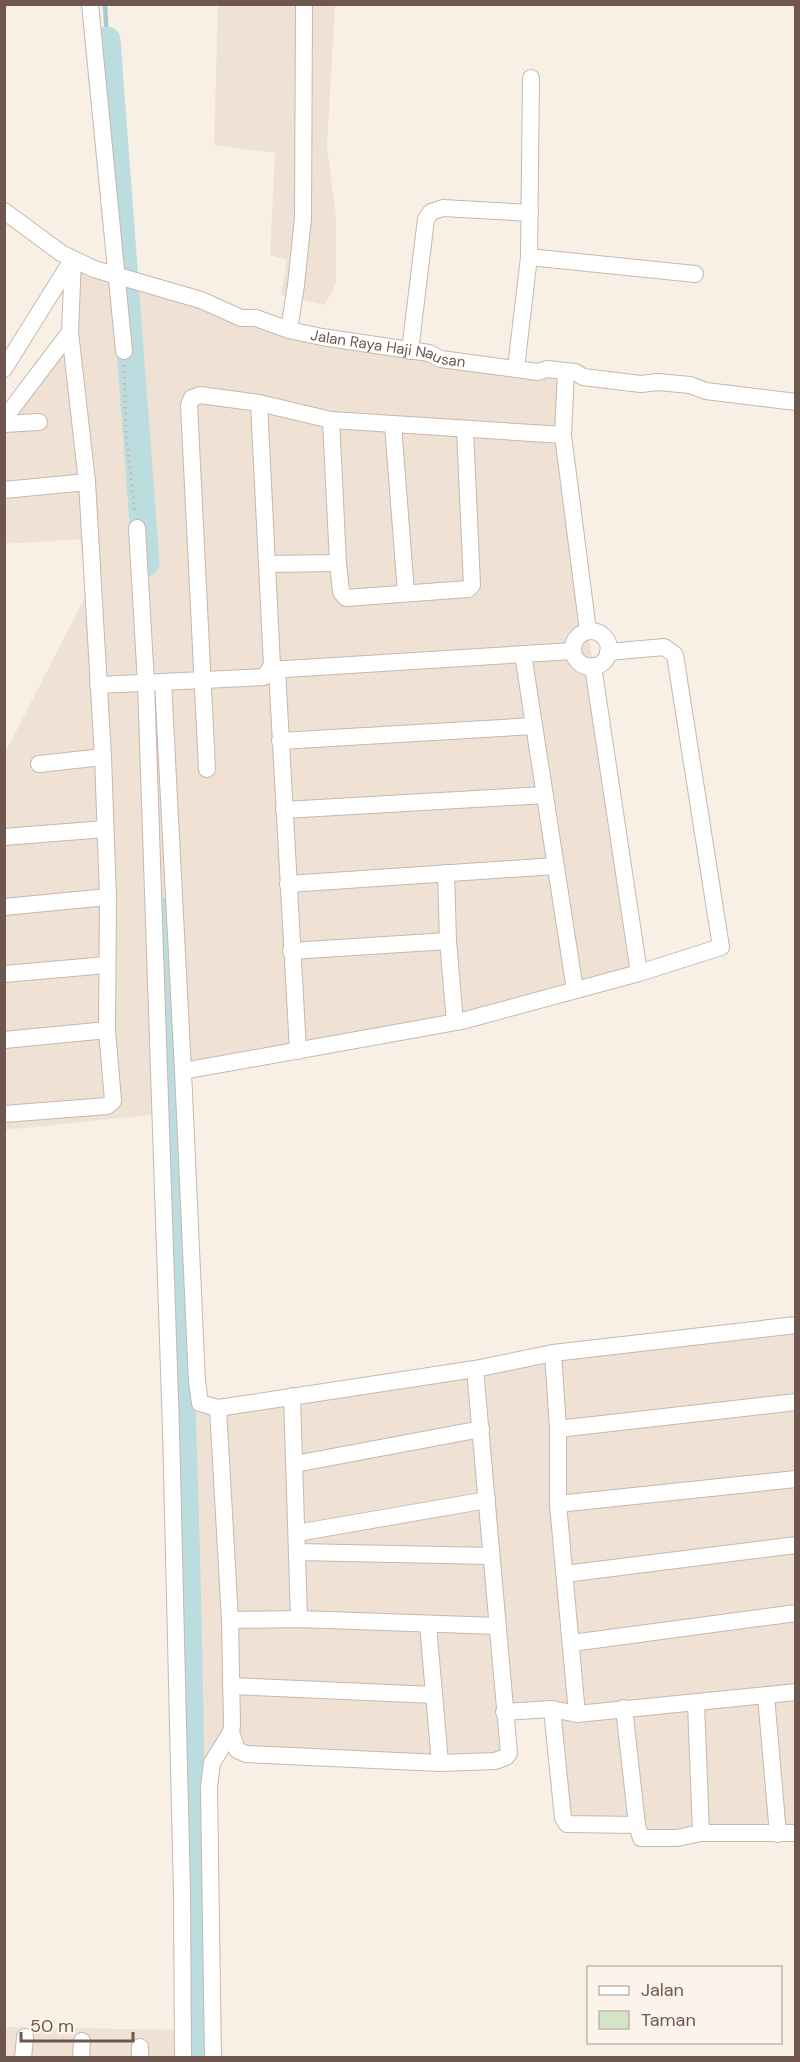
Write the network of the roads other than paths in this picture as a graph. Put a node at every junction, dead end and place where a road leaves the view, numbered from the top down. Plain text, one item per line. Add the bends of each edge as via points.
1 (90, 4) edge
2 (304, 4) edge
3 (531, 78) dead end
4 (4, 211) edge
5 (531, 213) junction
6 (529, 257) junction
7 (73, 259) junction
8 (694, 274) dead end
9 (116, 276) junction
10 (289, 330) junction
11 (70, 332) junction
12 (124, 351) road end
13 (410, 351) junction
14 (6, 365) edge
15 (516, 368) junction
16 (566, 371) junction
17 (795, 402) edge
18 (259, 403) junction
19 (331, 420) junction
20 (4, 421) edge
21 (39, 422) dead end
22 (393, 425) junction
23 (465, 429) junction
24 (563, 435) junction
25 (87, 482) junction
26 (4, 490) edge
27 (137, 528) road end
28 (338, 562) junction
29 (268, 564) junction
30 (406, 593) junction
31 (588, 631) junction
32 (573, 651) junction
33 (608, 652) junction
34 (523, 654) junction
35 (593, 666) junction
36 (273, 670) junction
37 (203, 680) junction
38 (155, 682) junction
39 (98, 685) junction
40 (534, 726) junction
41 (280, 741) junction
42 (103, 757) junction
43 (39, 764) dead end
44 (207, 769) dead end
45 (545, 795) junction
46 (284, 810) junction
47 (105, 829) junction
48 (4, 837) edge
49 (555, 866) junction
50 (446, 873) junction
51 (288, 884) junction
52 (108, 897) junction
53 (4, 907) edge
54 (448, 941) junction
55 (291, 951) junction
56 (107, 964) junction
57 (639, 973) junction
58 (4, 974) edge
59 (575, 990) junction
60 (455, 1022) junction
61 (107, 1030) junction
62 (4, 1040) edge
63 (298, 1051) junction
64 (183, 1071) junction
65 (4, 1114) edge
66 (795, 1325) edge
67 (553, 1353) junction
68 (476, 1369) junction
69 (292, 1396) junction
70 (795, 1402) edge
71 (218, 1408) junction
72 (481, 1429) junction
73 (558, 1430) junction
74 (295, 1464) junction
75 (795, 1479) edge
76 (487, 1500) junction
77 (558, 1504) junction
78 (297, 1533) junction
79 (795, 1545) edge
80 (297, 1552) junction
81 (491, 1556) junction
82 (565, 1574) junction
83 (795, 1613) edge
84 (299, 1619) junction
85 (230, 1620) junction
86 (428, 1625) junction
87 (497, 1626) junction
88 (572, 1643) junction
89 (231, 1686) junction
90 (795, 1692) edge
91 (434, 1695) junction
92 (766, 1696) junction
93 (696, 1703) junction
94 (624, 1708) junction
95 (552, 1709) junction
96 (504, 1712) junction
97 (577, 1714) junction
98 (231, 1732) junction
99 (440, 1763) junction
100 (637, 1825) junction
101 (701, 1833) junction
102 (795, 1833) edge
103 (778, 1834) junction
104 (25, 2037) dead end
105 (23, 2058) edge
106 (183, 2058) edge
107 (213, 2058) edge

1 - 9 street
2 - 10 street via 303,218
3 - 5 street
4 - 7 street, Jalan Raya Haji Nausan
5 - 6 street
5 - 13 street via 443,208 431,212 426,219
6 - 8 street
6 - 15 street
7 - 9 street, Jalan Raya Haji Nausan
7 - 11 street
7 - 14 street
9 - 10 street, Jalan Raya Haji Nausan
9 - 12 street
10 - 13 street, Jalan Raya Haji Nausan
11 - 20 street
11 - 25 street
13 - 15 street, Jalan Raya Haji Nausan
15 - 16 street, Jalan Raya Haji Nausan
16 - 17 street, Jalan Raya Haji Nausan via 583,377 690,385 706,391
16 - 24 street
18 - 19 street
18 - 29 street
18 - 37 street via 200,395 192,398 189,405
19 - 22 street
19 - 28 street
20 - 21 street
22 - 23 street
22 - 30 street
23 - 24 street
23 - 30 street via 474,583 468,588
24 - 31 street
25 - 26 street
25 - 39 street
27 - 38 street
28 - 29 street
28 - 30 street via 341,592 346,598
29 - 36 street
31 - 32 street via 575,640
31 - 33 street via 603,636
32 - 34 street
32 - 35 street via 582,664
33 - 35 street via 603,662
33 - 57 street via 664,647 675,655 721,947
34 - 36 street
34 - 40 street
35 - 57 street
36 - 37 street via 264,677
36 - 41 street
37 - 38 street
37 - 44 street
38 - 39 street
38 - 64 street
38 - 106 street
39 - 42 street
40 - 41 street
40 - 45 street
41 - 46 street
42 - 43 street
42 - 47 street
45 - 46 street
45 - 49 street
46 - 51 street
47 - 48 street
47 - 52 street
49 - 50 street
49 - 59 street
50 - 51 street
50 - 54 street
51 - 55 street
52 - 53 street
52 - 56 street
54 - 55 street
54 - 60 street
55 - 63 street
56 - 58 street
56 - 61 street
57 - 59 street
59 - 60 street
60 - 63 street
61 - 62 street
61 - 65 street via 111,1104
63 - 64 street
64 - 71 street via 197,1382 200,1403
66 - 67 street
67 - 68 street
67 - 73 street
68 - 69 street
68 - 72 street
69 - 71 street
69 - 74 street
70 - 73 street
71 - 85 street
72 - 74 street
72 - 76 street
73 - 77 street
74 - 78 street
75 - 77 street
76 - 78 street
76 - 81 street
77 - 82 street
78 - 80 street
79 - 82 street
80 - 81 street
80 - 84 street
81 - 87 street
82 - 88 street
83 - 88 street
84 - 85 street
84 - 86 street
85 - 89 street
86 - 87 street
86 - 91 street
87 - 96 street
88 - 97 street
89 - 91 street
89 - 98 street
90 - 92 street
91 - 99 street
92 - 93 street
92 - 103 street
93 - 94 street
93 - 101 street
94 - 97 street
94 - 100 street
95 - 96 street
95 - 97 street
95 - 100 street via 565,1823
96 - 99 street via 509,1753 506,1757
98 - 99 street via 237,1750 246,1754
98 - 107 street via 212,1763 209,1787
100 - 101 street via 641,1838
101 - 103 street
102 - 103 street
104 - 105 street

